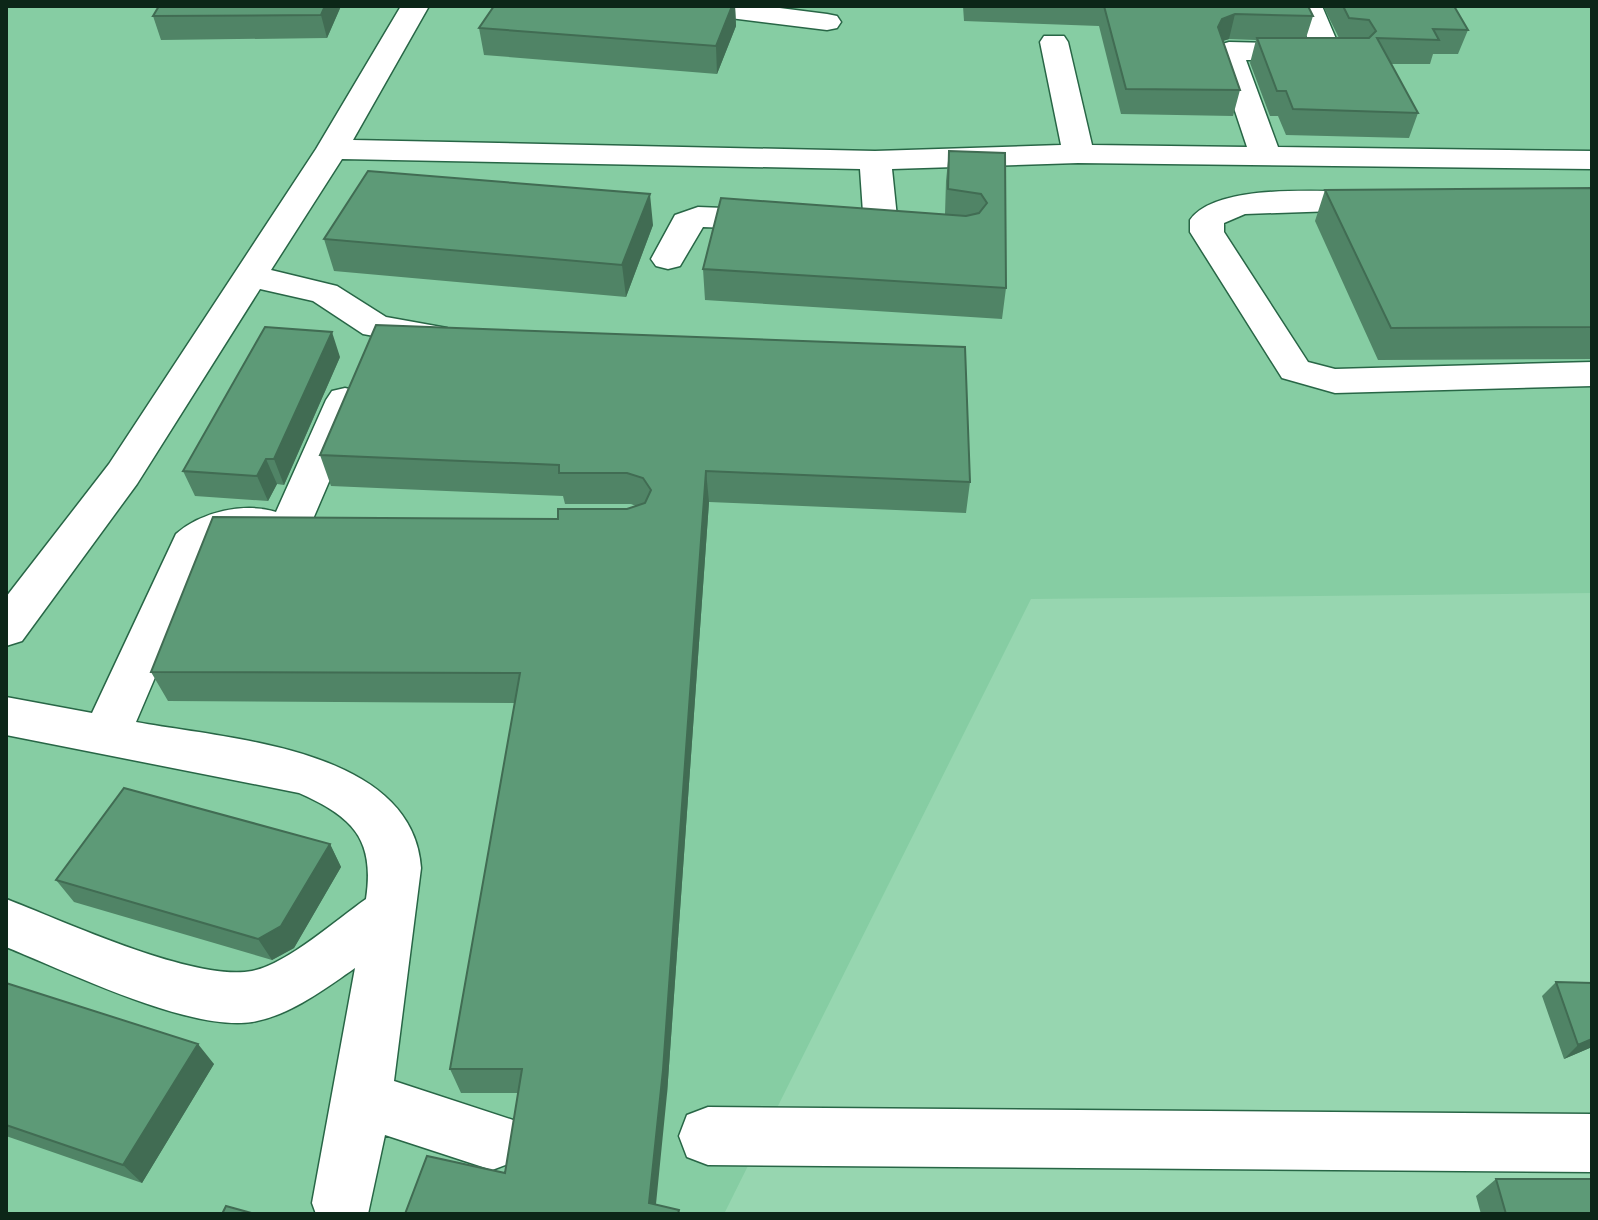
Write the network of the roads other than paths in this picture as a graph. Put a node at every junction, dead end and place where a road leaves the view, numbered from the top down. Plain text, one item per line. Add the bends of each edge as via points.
1 (415, 6) edge
2 (698, 6) edge
3 (1308, 6) edge
4 (827, 22) dead end
5 (1054, 42) dead end
6 (332, 149) junction
7 (587, 153) junction
8 (1078, 154) junction
9 (1266, 156) junction
10 (875, 160) junction
11 (1592, 160) edge
12 (390, 174) edge
13 (448, 182) edge
14 (571, 185) edge
15 (1418, 201) edge
16 (805, 222) edge
17 (880, 227) edge
18 (668, 259) dead end
19 (250, 276) junction
20 (465, 338) edge
21 (366, 349) junction
22 (1592, 374) edge
23 (338, 522) edge
24 (292, 523) junction
25 (6, 629) edge
26 (6, 716) edge
27 (106, 735) junction
28 (389, 913) junction
29 (6, 923) edge
30 (364, 1100) junction
31 (708, 1136) dead end
32 (492, 1141) dead end
33 (1592, 1143) edge
34 (342, 1203) dead end

1 - 6 street
2 - 4 street
3 - 9 street via 1340,53 1229,51
5 - 8 street
6 - 7 street
6 - 19 street
7 - 10 street
7 - 14 street
8 - 9 street
8 - 10 street
9 - 11 street
10 - 17 street
12 - 13 street
15 - 22 street via 1245,204 1222,209 1207,220 1207,232 1295,370 1335,381
16 - 18 street via 698,217 687,222
19 - 21 street via 325,293
19 - 25 street via 123,474
20 - 21 street
21 - 24 street
23 - 24 street
24 - 27 street via 227,524 203,533 191,545
26 - 27 street
27 - 28 street via 305,774 348,791 380,822 395,855
28 - 29 street via 287,982 252,998 206,995
28 - 30 street
30 - 32 street
30 - 34 street
31 - 33 street

